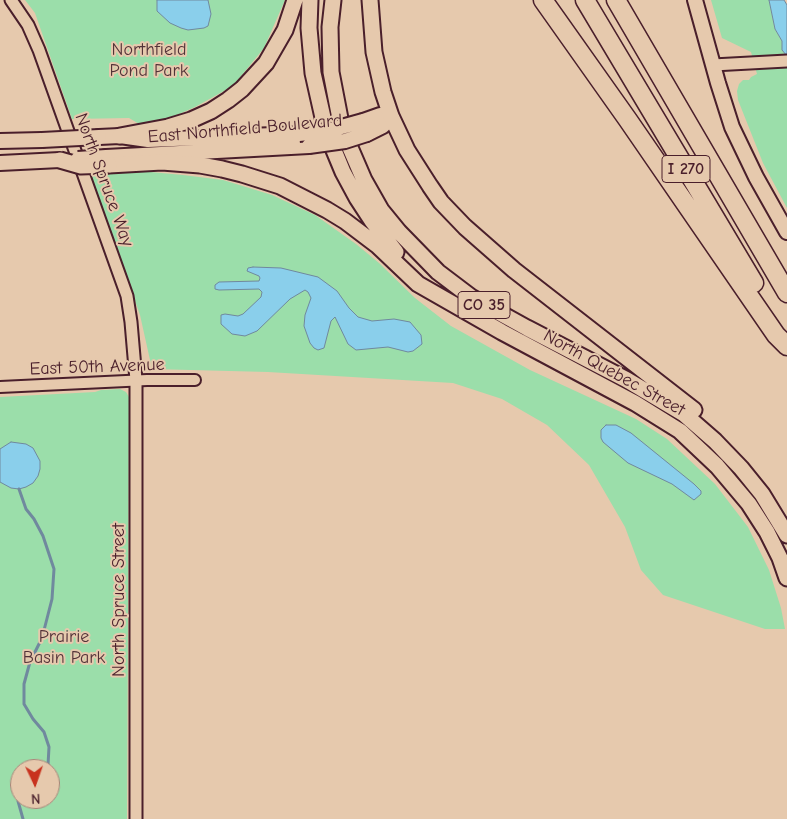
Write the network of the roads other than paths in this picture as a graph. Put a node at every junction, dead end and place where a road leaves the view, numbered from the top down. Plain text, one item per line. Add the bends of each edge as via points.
1 (11, 0) edge
2 (295, 0) edge
3 (310, 0) edge
4 (333, 0) edge
5 (370, 0) edge
6 (543, 0) edge
7 (586, 0) edge
8 (616, 0) edge
9 (694, 0) edge
10 (787, 61) edge
11 (713, 65) junction
12 (391, 116) junction
13 (365, 127) junction
14 (120, 136) junction
15 (0, 142) edge
16 (54, 160) joint
17 (108, 161) junction
18 (0, 163) edge
19 (787, 232) edge
20 (787, 293) edge
21 (448, 301) junction
22 (787, 337) edge
23 (787, 346) edge
24 (136, 380) junction
25 (195, 380) dead end
26 (0, 387) edge
27 (774, 511) junction
28 (787, 535) edge
29 (787, 578) edge
30 (136, 819) edge

1 - 24 street, North Spruce Way via 28,25 39,50 127,296
2 - 14 main road via 275,49 242,89 211,111 191,120
3 - 21 main road, CO 35 via 310,44 316,89 326,131 343,172 368,216 396,252
4 - 27 main road, CO 35 via 331,72 342,129 364,180 381,210 399,232 438,272 471,297 684,414 730,456
5 - 12 main road via 374,52
6 - 23 highway via 776,335
7 - 22 highway, I 270
8 - 20 highway, I 270
9 - 11 main road
10 - 11 street
11 - 19 main road via 736,136
12 - 13 main road, East Northfield Boulevard via 380,115
12 - 27 main road via 418,169 457,219 514,270 719,431 743,454 768,487
13 - 14 main road, East Northfield Boulevard, bridge via 300,134 148,140
13 - 17 main road, East Northfield Boulevard, bridge via 344,141 308,146
14 - 15 main road, East Northfield Boulevard, bridge
16 - 17 main road, bridge via 81,166
16 - 18 main road
17 - 21 main road via 200,165 280,186 345,221 378,246 418,284
21 - 29 main road, North Quebec Street / CO 35 via 680,431 717,466 749,504 767,532
24 - 25 street, East 50th Avenue
24 - 26 street, East 50th Avenue
24 - 30 street, North Spruce Street
27 - 28 main road, CO 35

